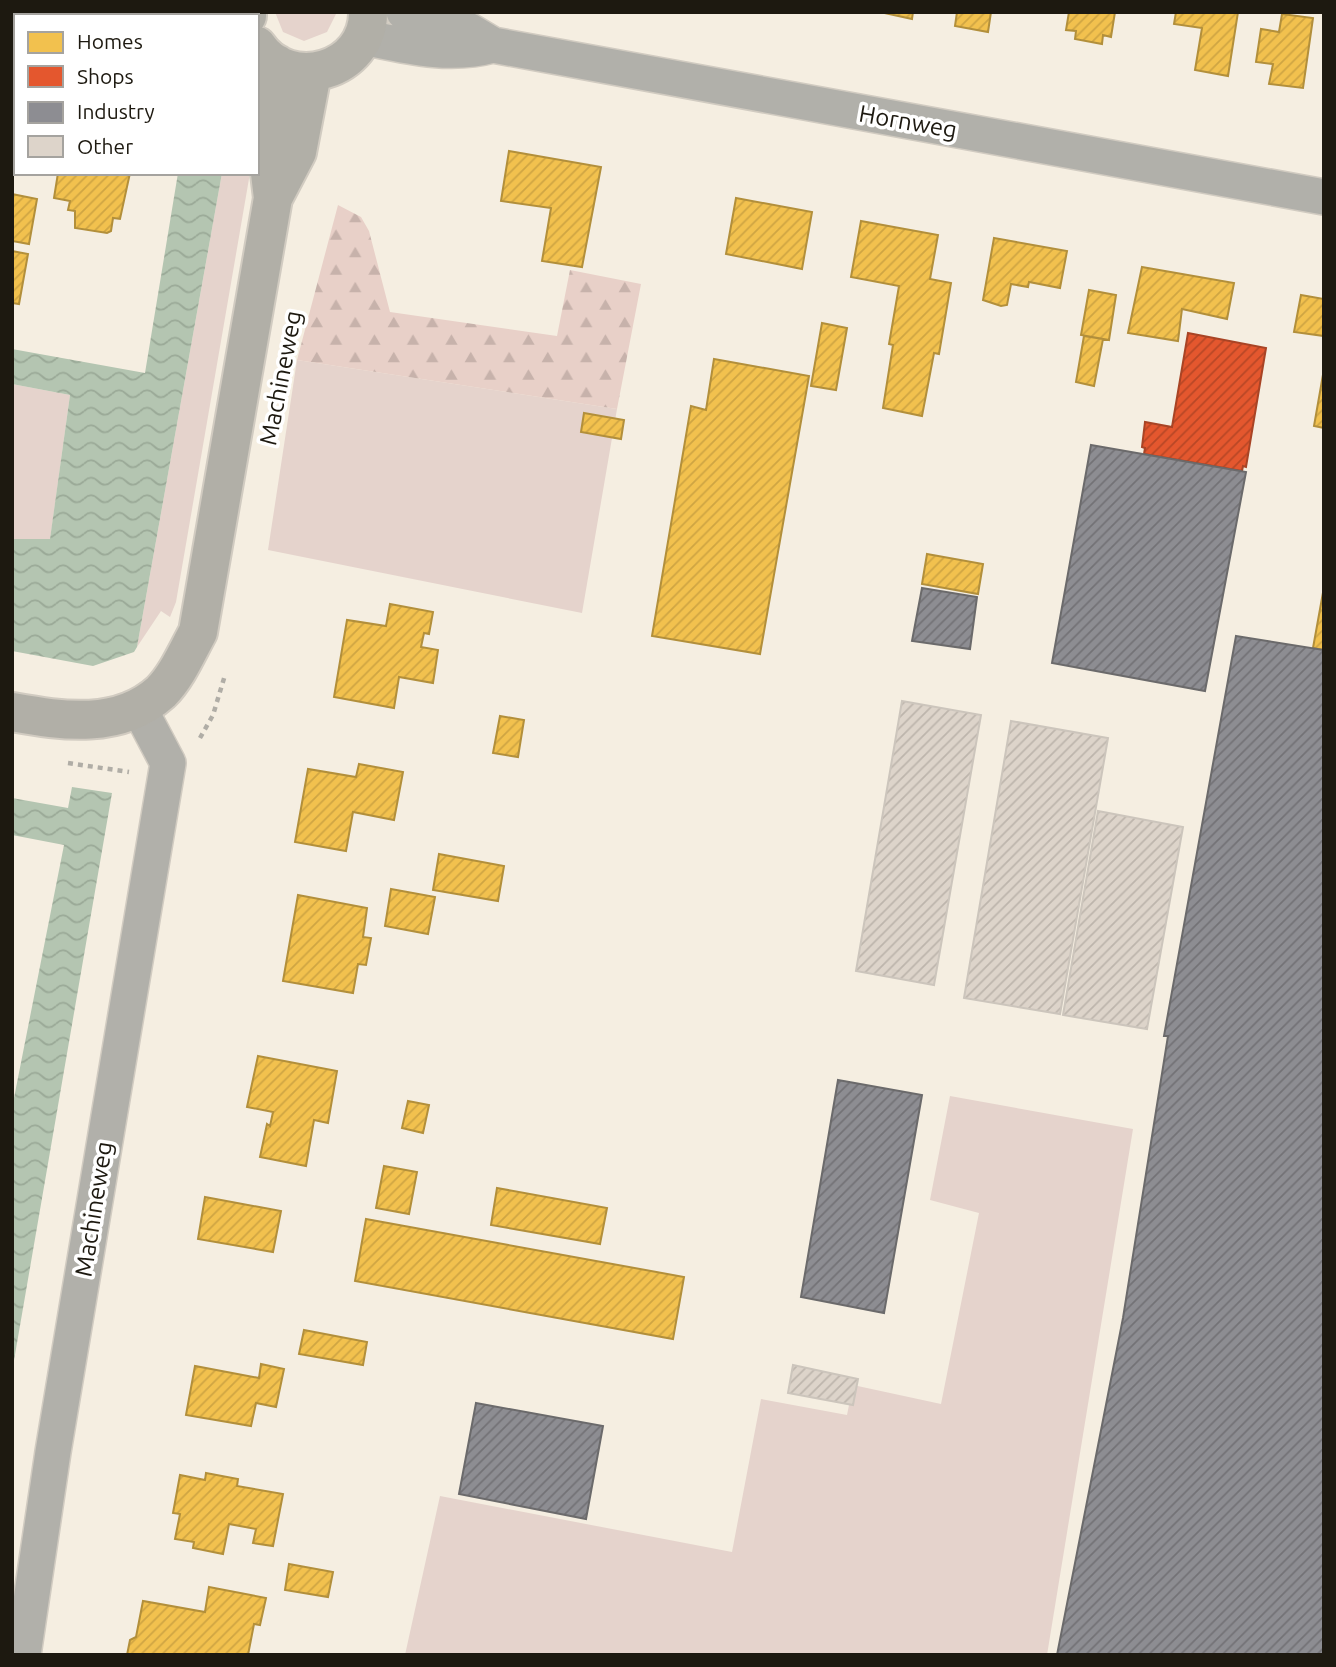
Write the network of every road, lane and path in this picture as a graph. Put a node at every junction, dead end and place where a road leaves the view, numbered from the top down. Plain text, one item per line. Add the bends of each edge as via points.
1 (404, 12) edge
2 (365, 25) edge
3 (493, 45) junction
4 (282, 61) edge
5 (1324, 197) edge
6 (225, 674) dead end
7 (139, 708) junction
8 (12, 712) edge
9 (61, 762) dead end
10 (168, 763) junction
11 (23, 1655) edge

1 - 3 street, Hornweg via 468,30
2 - 3 street, Hornweg via 418,48 467,52
2 - 4 street via 342,62
3 - 5 street, Hornweg
4 - 7 street, Machineweg via 297,152 274,198 198,632 162,691
6 - 10 path via 203,734 190,750
7 - 8 street via 109,718 66,722
7 - 10 street
9 - 10 path via 143,772
10 - 11 street, Machineweg

